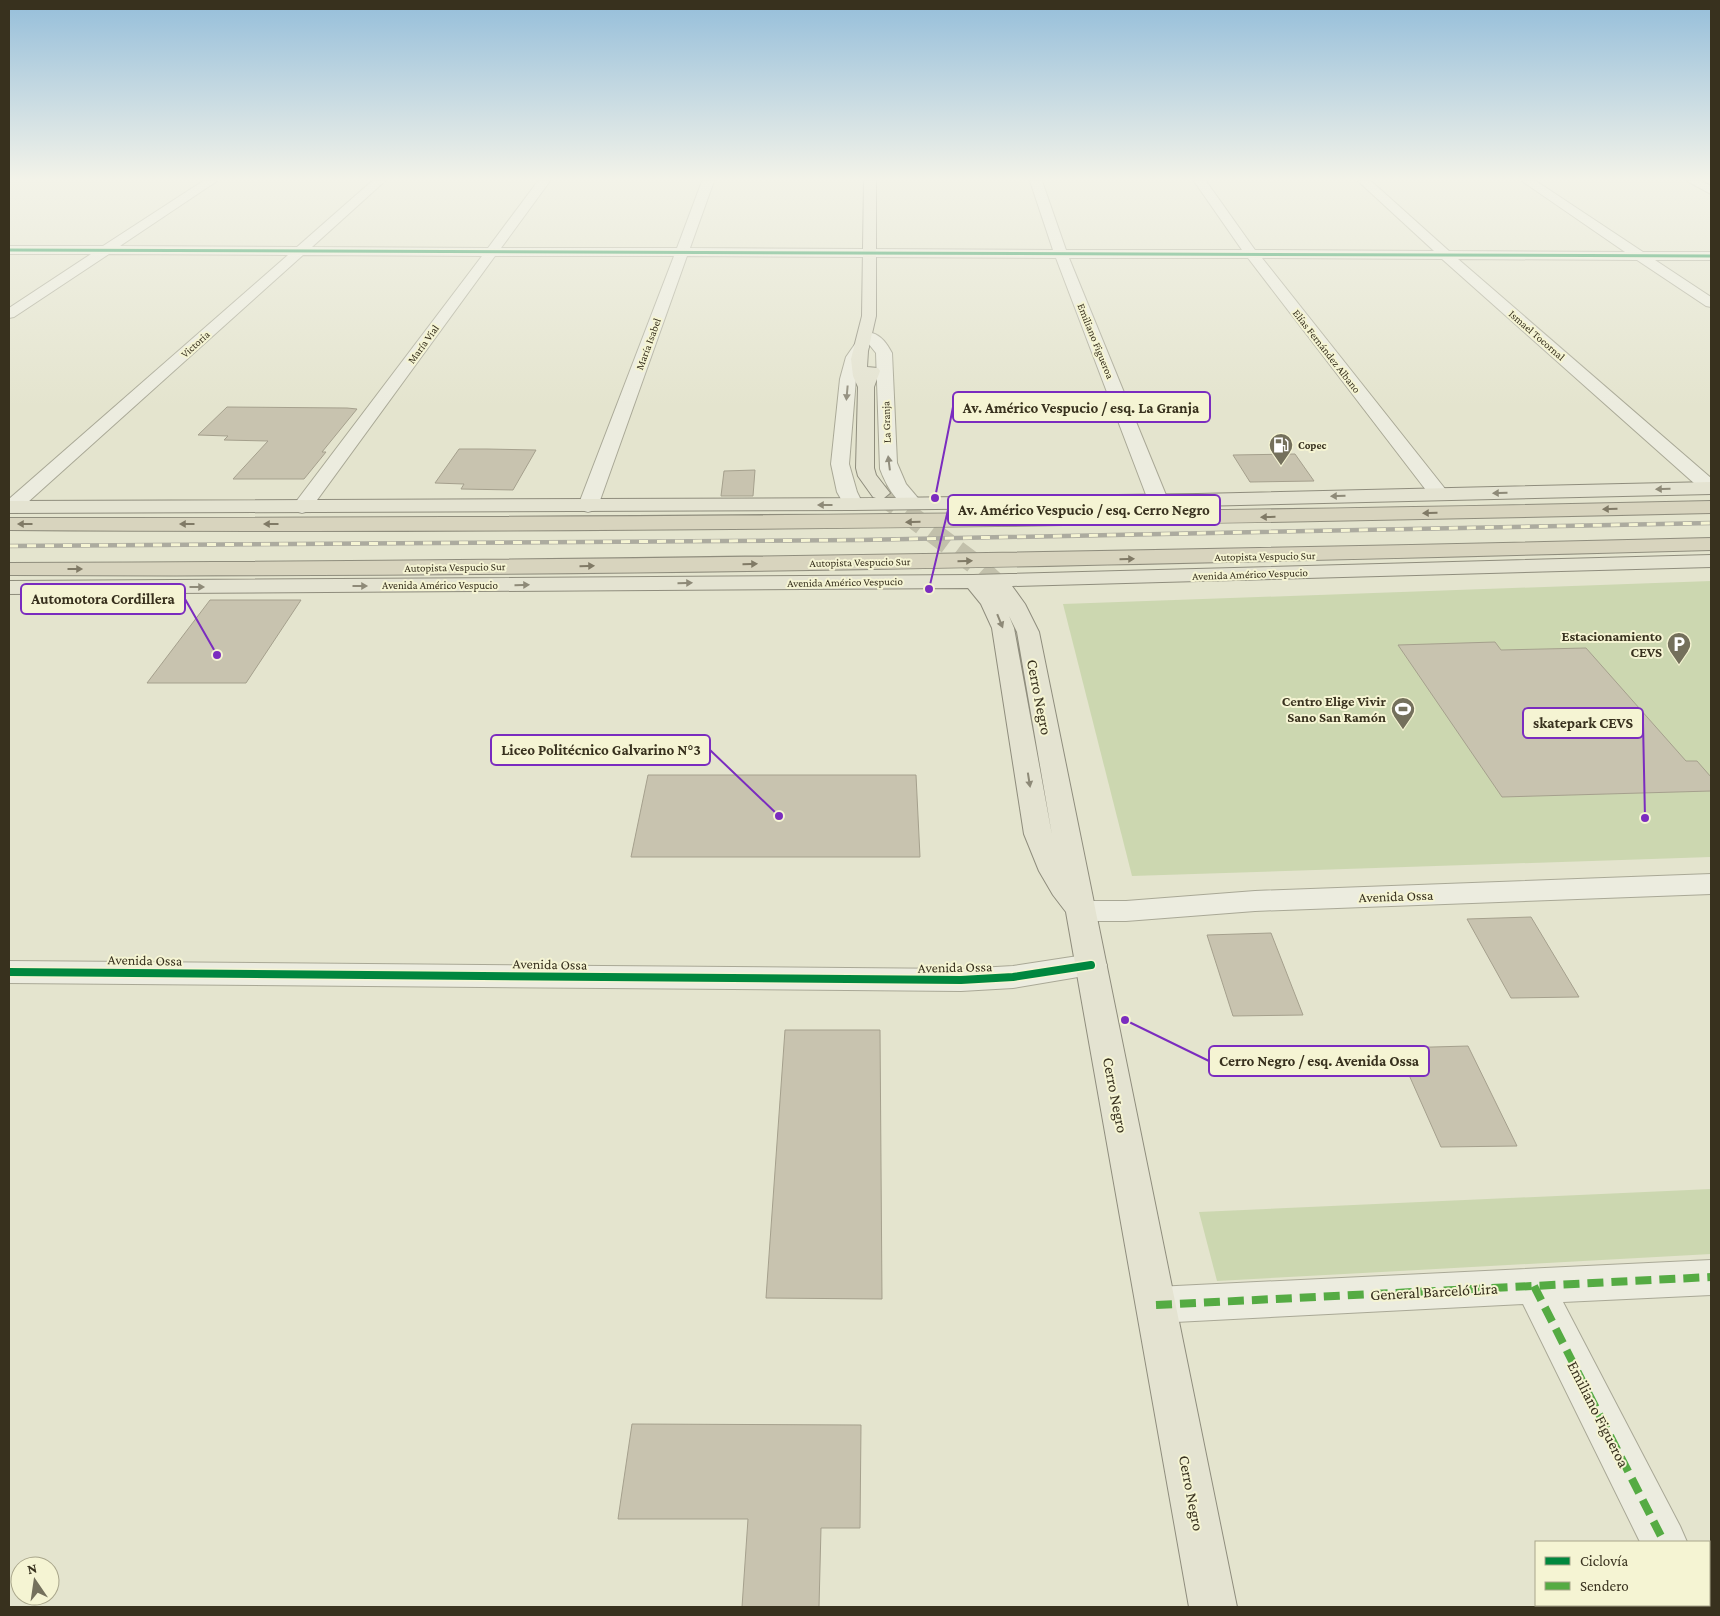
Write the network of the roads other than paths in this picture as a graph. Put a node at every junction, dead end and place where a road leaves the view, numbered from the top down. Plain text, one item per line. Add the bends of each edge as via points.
1 (96, 256) edge
2 (294, 256) edge
3 (488, 256) edge
4 (681, 256) edge
5 (870, 256) edge
6 (1062, 256) edge
7 (1253, 256) edge
8 (1446, 256) edge
9 (1640, 256) edge
10 (1711, 303) edge
11 (9, 314) edge
12 (867, 338) junction
13 (1711, 488) edge
14 (880, 493) tunnel mouth
15 (1439, 494) junction
16 (1158, 500) junction
17 (852, 504) junction
18 (913, 504) junction
19 (588, 506) junction
20 (302, 507) junction
21 (1711, 507) edge
22 (10, 513) edge
23 (1711, 544) edge
24 (1711, 561) edge
25 (9, 570) edge
26 (974, 580) junction
27 (9, 588) edge
28 (1003, 590) tunnel mouth
29 (1711, 884) edge
30 (1081, 911) junction
31 (1091, 965) junction
32 (9, 972) edge
33 (1711, 1277) edge
34 (1534, 1286) junction
35 (1156, 1305) junction
36 (1663, 1541) edge
37 (1213, 1607) edge

1 - 11 street
2 - 22 street, Victoria
3 - 20 street, María Vial
4 - 19 street, María Isabel
5 - 12 main road, La Granja
6 - 16 street, Emiliano Figueroa
7 - 15 street, Elías Fernández Albano
8 - 13 street, Ismael Tocornal
9 - 10 street
12 - 14 main road, La Granja via 859,364 866,387 865,468
12 -> 17 street, La Granja via 854,357 848,379 840,464
18 -> 12 street, La Granja via 890,473 884,353 880,345
13 -> 15 main road
15 -> 16 main road
16 - 18 main road
17 - 18 main road
17 -> 19 main road
19 - 20 main road
20 - 22 main road
21 -> 22 highway via 904,522
25 -> 23 highway, Autopista Vespucio Sur via 1104,559
24 - 26 main road, Avenida Américo Vespucio
27 -> 26 main road, Avenida Américo Vespucio
26 -> 30 main road via 991,602 1004,628 1038,834 1052,870
28 - 30 main road, Cerro Negro via 1028,632
29 - 30 street, Avenida Ossa via 1229,902 1126,911
30 - 31 main road, Cerro Negro
31 - 32 street, Avenida Ossa via 1013,977 960,980
31 - 35 main road, Cerro Negro
33 - 34 street, General Barceló Lira
34 - 35 street, General Barceló Lira
34 - 36 street, Emiliano Figueroa
35 - 37 main road, Cerro Negro

